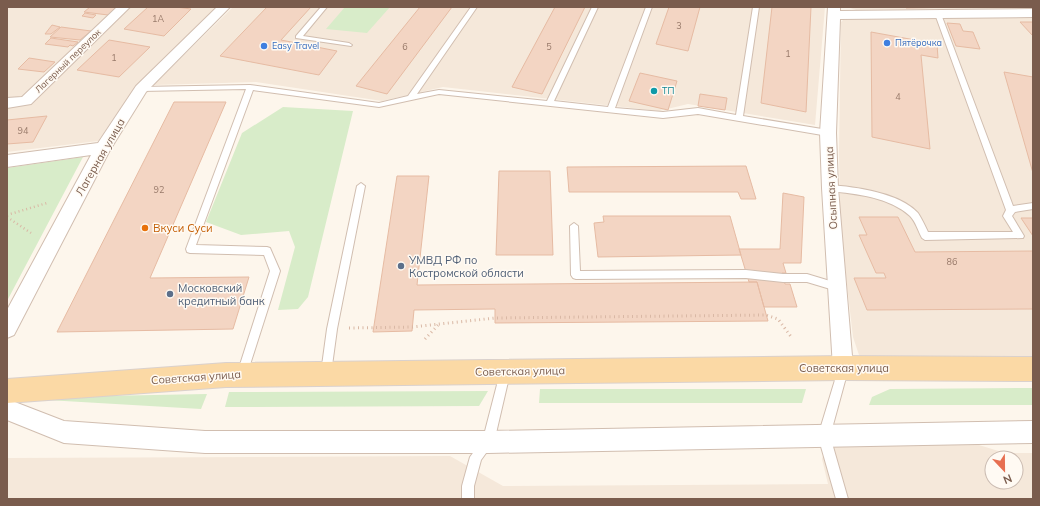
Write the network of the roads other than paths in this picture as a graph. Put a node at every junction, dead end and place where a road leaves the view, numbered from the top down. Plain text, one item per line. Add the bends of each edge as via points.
1 (124, 7) edge
2 (224, 7) edge
3 (324, 7) edge
4 (474, 7) edge
5 (595, 7) edge
6 (649, 7) edge
7 (756, 7) edge
8 (834, 11) edge
9 (1033, 13) edge
10 (938, 14) junction
11 (349, 45) dead end
12 (250, 87) junction
13 (141, 89) junction
14 (412, 98) junction
15 (7, 103) edge
16 (549, 104) junction
17 (610, 110) junction
18 (740, 118) junction
19 (828, 133) junction
20 (102, 148) junction
21 (7, 161) edge
22 (361, 186) dead end
23 (830, 188) junction
24 (1033, 206) edge
25 (1011, 211) junction
26 (574, 226) dead end
27 (837, 287) junction
28 (7, 329) edge
29 (843, 368) junction
30 (1033, 369) edge
31 (506, 372) junction
32 (326, 373) junction
33 (242, 374) junction
34 (7, 391) edge
35 (7, 409) edge
36 (1033, 432) edge
37 (824, 436) junction
38 (488, 442) junction
39 (468, 499) edge
40 (842, 499) edge

1 - 15 street, Лагерный переулок via 26,101
2 - 13 street, Лагерная улица
3 - 11 lane via 298,37
4 - 14 lane
5 - 16 lane
6 - 17 lane
7 - 18 lane
8 - 10 street
8 - 19 street, Осыпная улица
9 - 10 street
10 - 25 lane
12 - 13 lane
12 - 14 lane via 379,105
12 - 33 lane via 190,249 267,251 275,271
13 - 20 street, Лагерная улица
14 - 16 lane via 439,92
16 - 17 lane
17 - 18 lane via 663,115 698,111
18 - 19 lane
19 - 23 street, Осыпная улица
20 - 21 street
20 - 28 street, Лагерная улица
22 - 32 lane via 332,329
23 - 25 lane via 877,195 896,204 913,214 925,236 1020,236 1007,216
23 - 27 street, Осыпная улица
24 - 25 lane
26 - 27 lane via 576,275 746,274 807,278
27 - 29 street, Осыпная улица
29 - 30 main road, Советская улица
29 - 31 main road, Советская улица
29 - 37 lane
31 - 32 main road, Советская улица
31 - 38 lane
32 - 33 main road, Советская улица
33 - 34 main road, Советская улица
35 - 38 street via 64,432 205,442
36 - 37 street
37 - 38 street
37 - 40 lane
38 - 39 lane via 476,457 468,486

